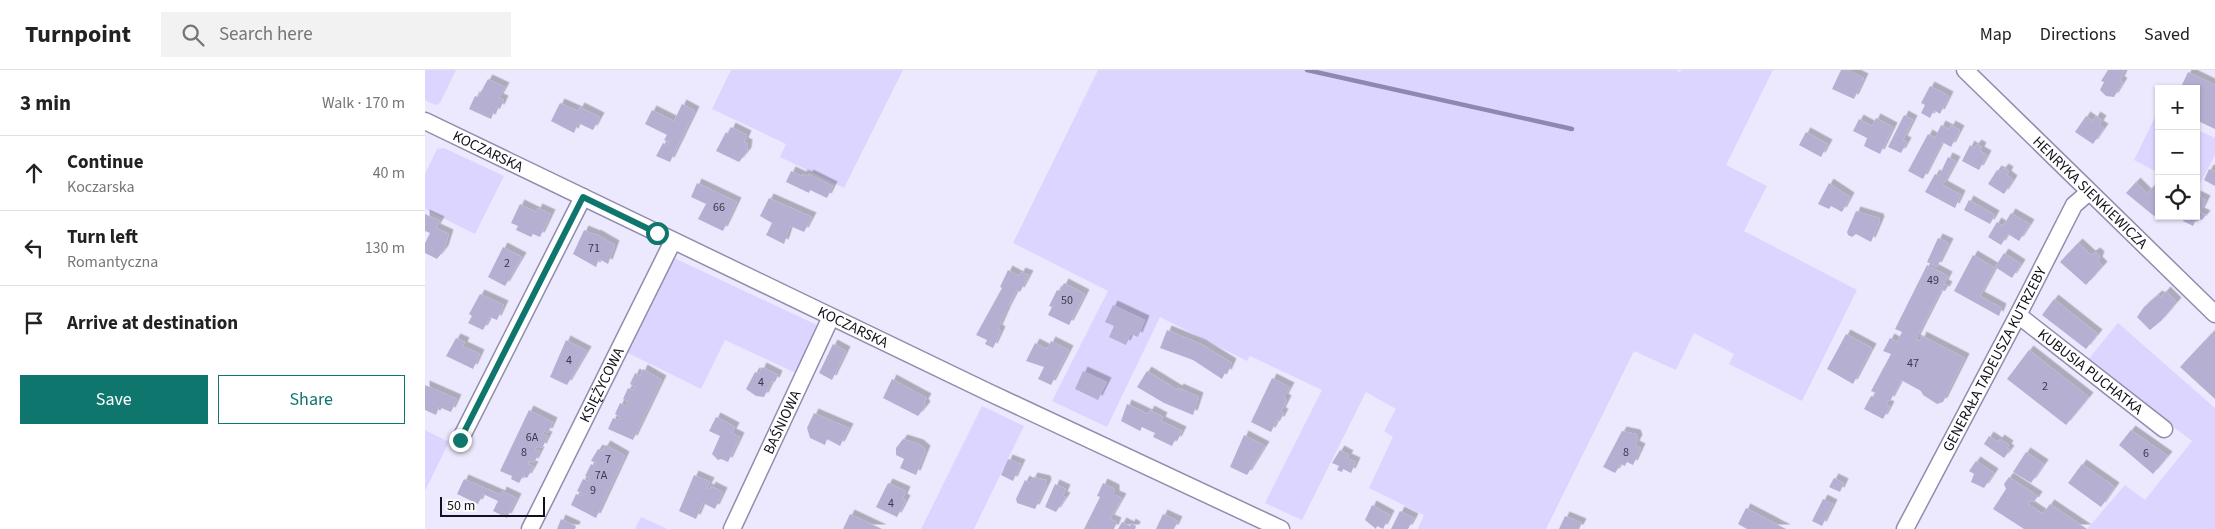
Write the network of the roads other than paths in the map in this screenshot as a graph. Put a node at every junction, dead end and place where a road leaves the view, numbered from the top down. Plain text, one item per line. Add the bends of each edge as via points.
1 (1965, 70) edge
2 (425, 121) edge
3 (2089, 192) junction
4 (583, 197) junction
5 (673, 241) junction
6 (2215, 314) edge
7 (2019, 315) junction
8 (831, 317) junction
9 (2164, 429) dead end
10 (460, 440) dead end
11 (530, 529) edge
12 (731, 529) edge
13 (1281, 529) edge
14 (1905, 529) edge

1 - 3 street, HENRYKA SIENKIEWICZA
2 - 4 street, KOCZARSKA
3 - 6 street, HENRYKA SIENKIEWICZA
3 - 7 street, GENERAŁA TADEUSZA KUTRZEBY via 2074,205
4 - 5 street, KOCZARSKA
4 - 10 street
5 - 8 street, KOCZARSKA
5 - 11 street, KSIĘŻYCOWA
7 - 9 street, KUBUSIA PUCHATKA
7 - 14 street, GENERAŁA TADEUSZA KUTRZEBY
8 - 12 street, BAŚNIOWA
8 - 13 street, KOCZARSKA

